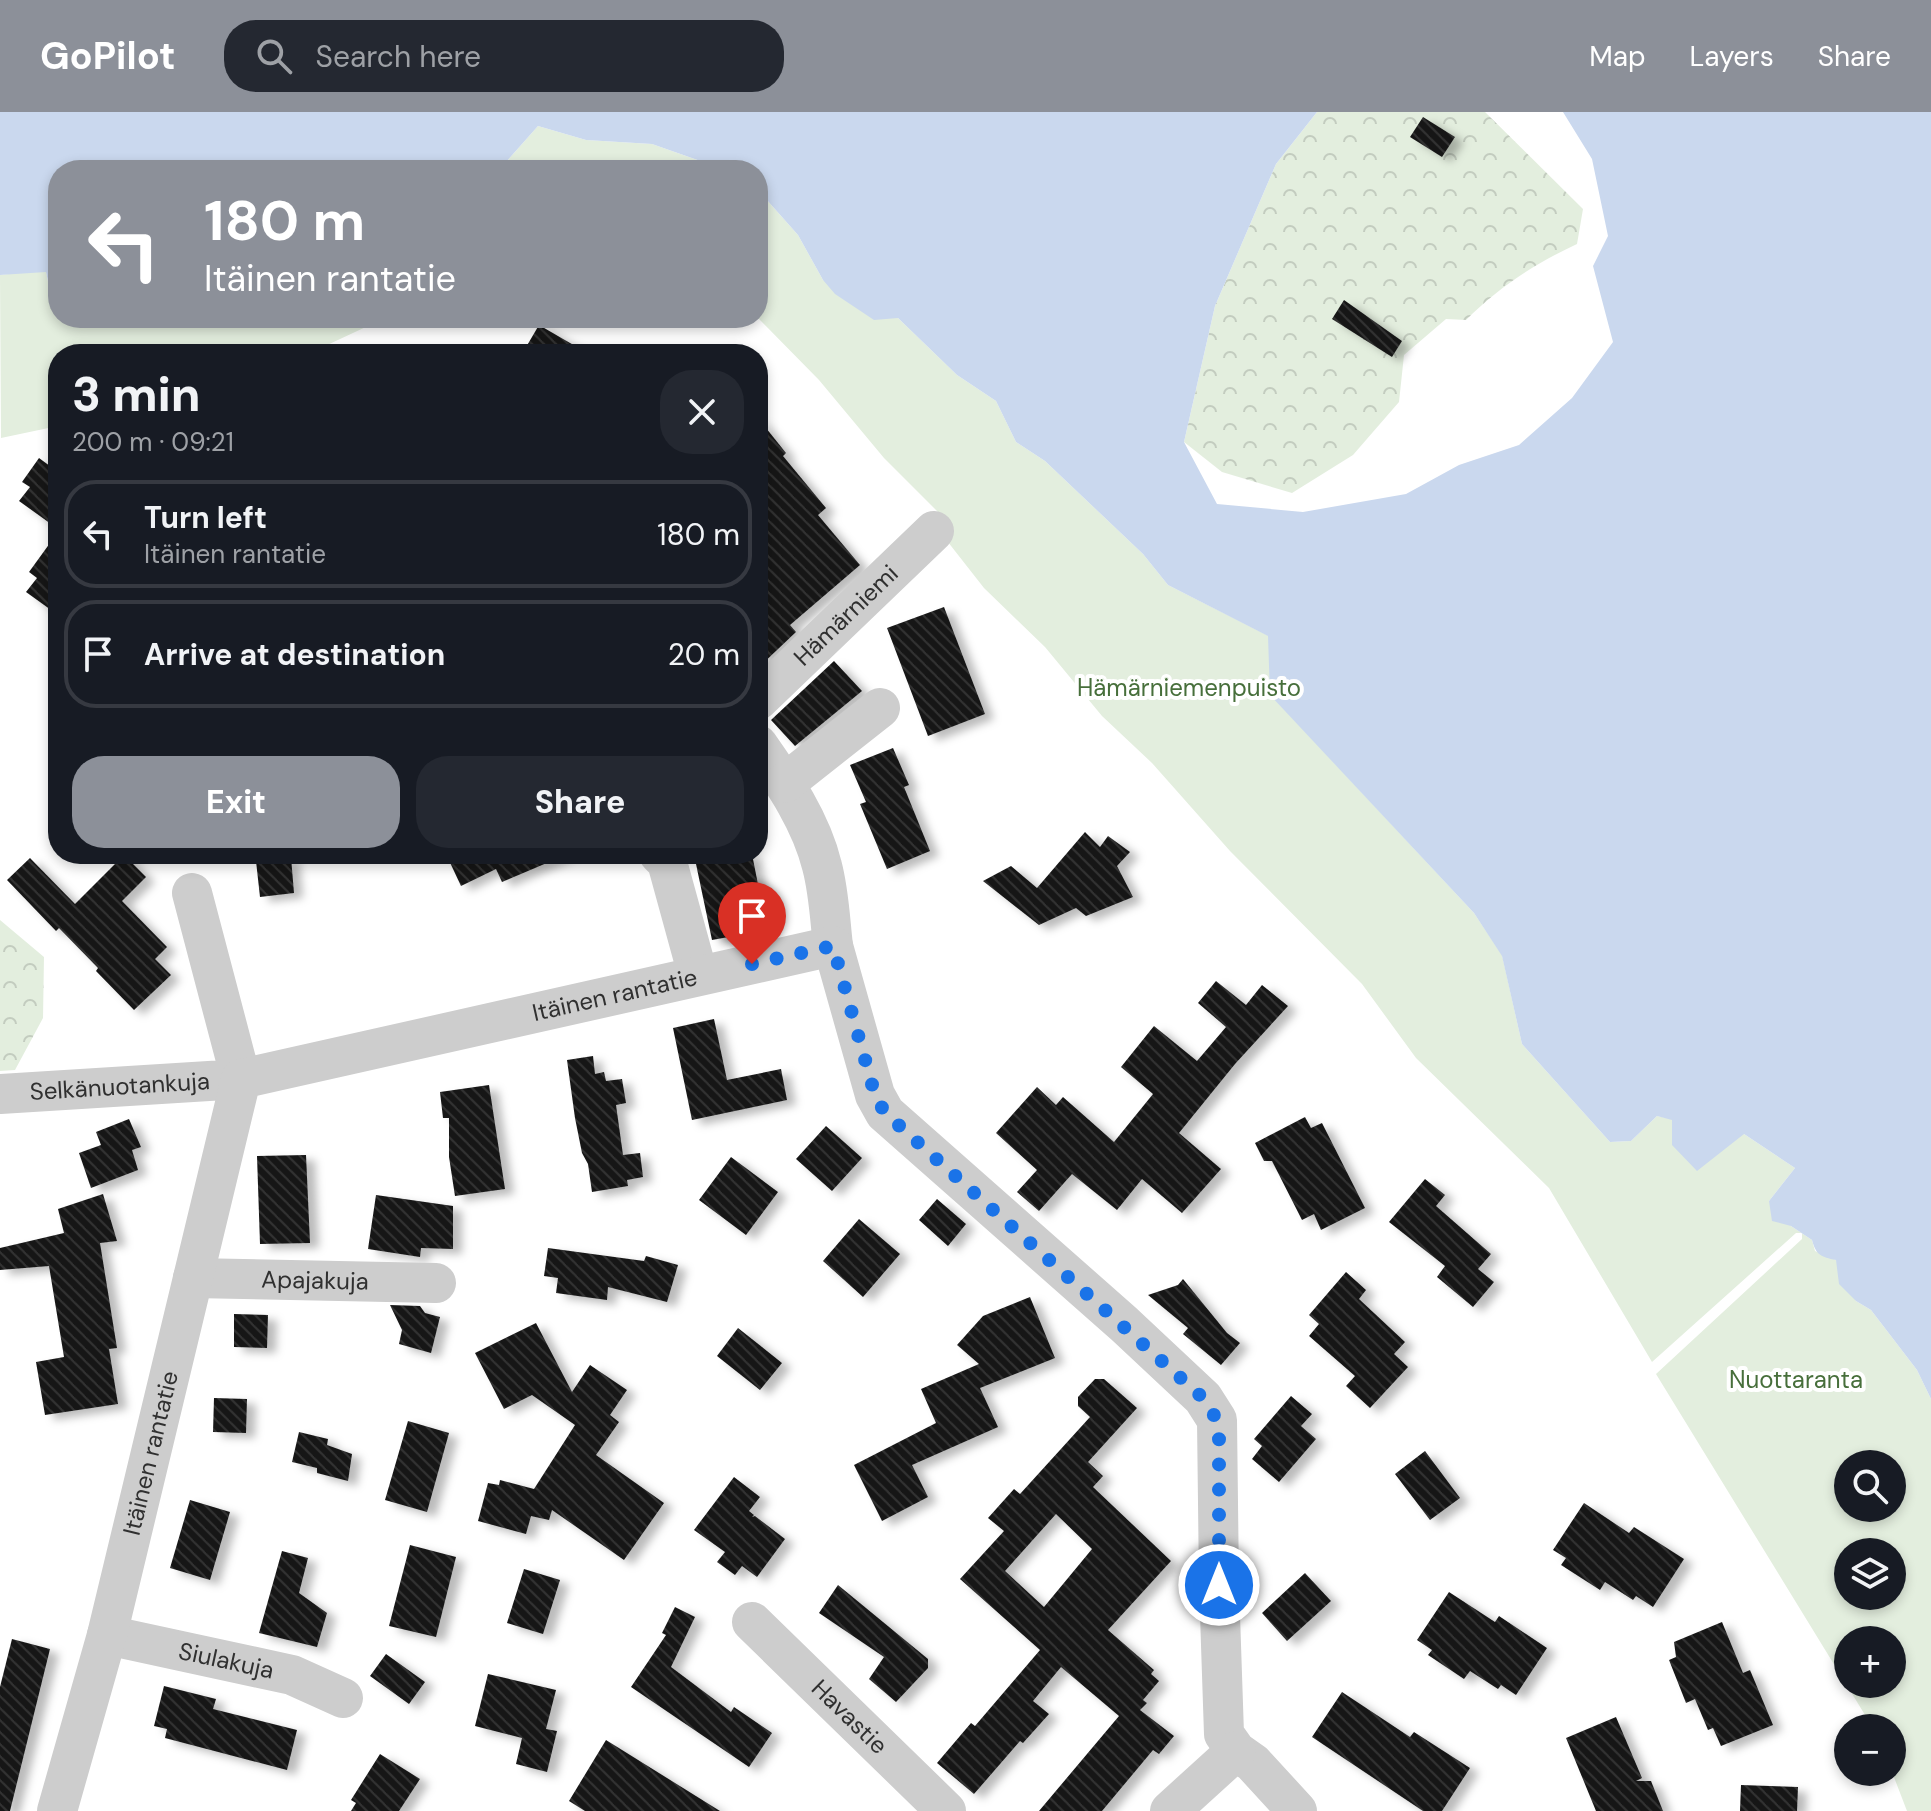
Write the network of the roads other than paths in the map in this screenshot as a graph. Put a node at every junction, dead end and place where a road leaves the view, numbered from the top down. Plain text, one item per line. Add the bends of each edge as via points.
1 (934, 531) dead end
2 (768, 690) edge
3 (880, 708) dead end
4 (768, 759) edge
5 (785, 783) junction
6 (668, 864) edge
7 (192, 893) dead end
8 (833, 946) junction
9 (698, 975) junction
10 (241, 1079) junction
11 (0, 1094) edge
12 (193, 1278) junction
13 (436, 1283) dead end
14 (752, 1622) dead end
15 (107, 1635) junction
16 (343, 1698) dead end
17 (1236, 1751) junction
18 (57, 1811) edge
19 (946, 1811) edge
20 (1170, 1811) edge
21 (1297, 1811) edge

1 - 2 street, Hämärniemi
3 - 5 street
4 - 5 street
5 - 8 street via 818,850
6 - 9 street
7 - 10 street
8 - 9 street, Itäinen rantatie
8 - 17 street via 875,1095 885,1113 1135,1335 1203,1398 1217,1420 1224,1734
9 - 10 street, Itäinen rantatie
10 - 11 street, Selkänuotankuja
10 - 12 street, Itäinen rantatie
12 - 13 street, Apajakuja
12 - 15 street, Itäinen rantatie
14 - 19 street, Havastie
15 - 16 street, Siulakuja via 292,1675
15 - 18 street, Itäinen rantatie
17 - 20 street
17 - 21 street

